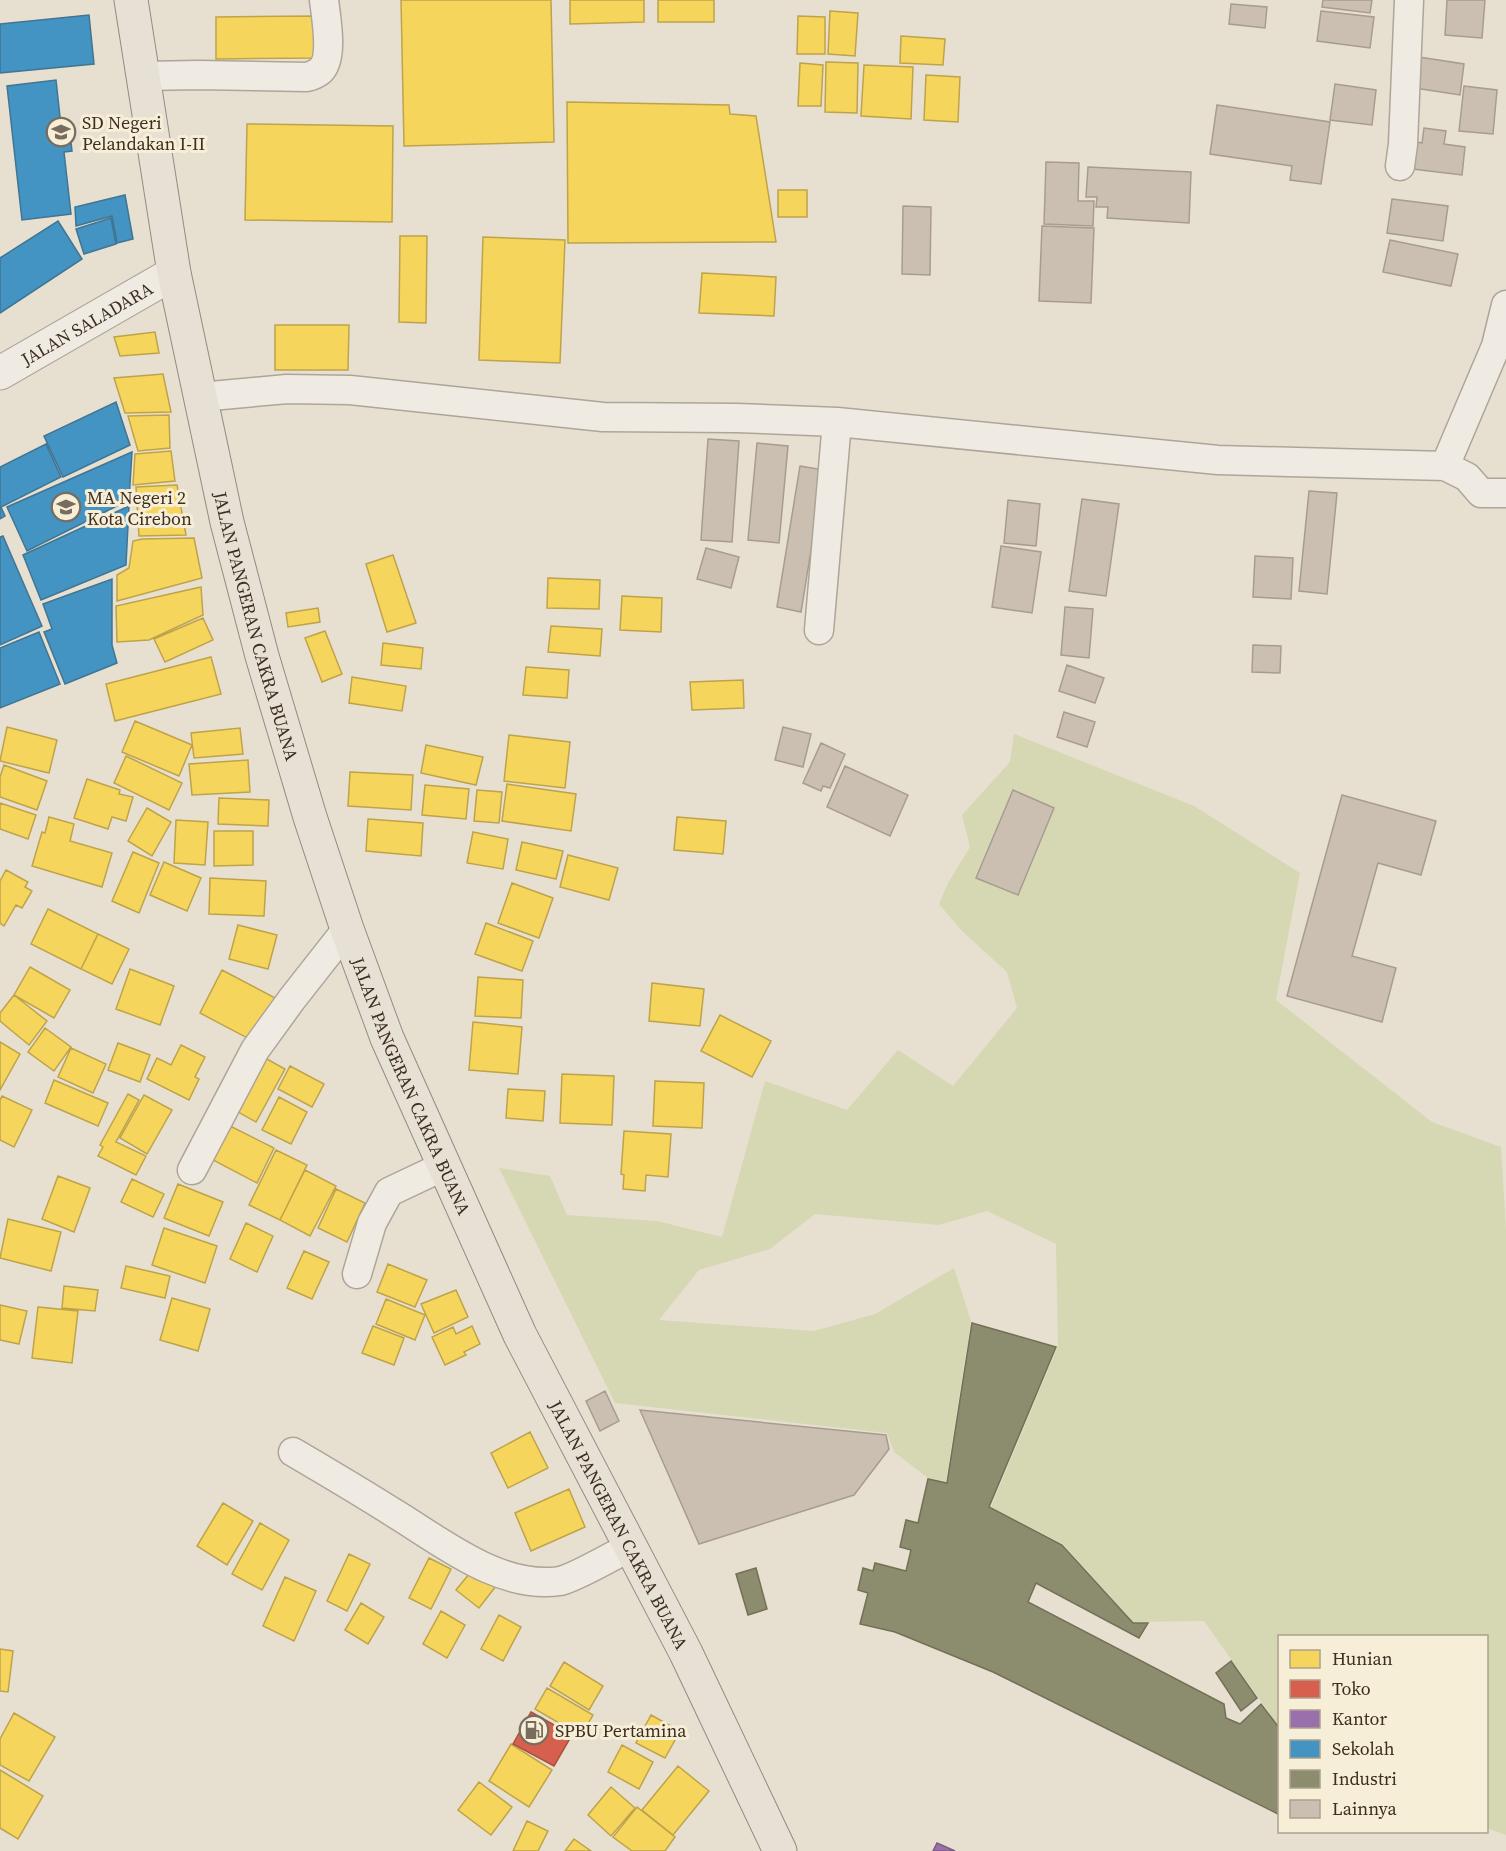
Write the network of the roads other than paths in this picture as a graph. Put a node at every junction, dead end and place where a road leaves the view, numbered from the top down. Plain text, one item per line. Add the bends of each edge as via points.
1 (131, 0) edge
2 (324, 0) edge
3 (1409, 0) edge
4 (143, 76) junction
5 (1400, 166) dead end
6 (174, 273) junction
7 (1506, 305) edge
8 (0, 373) edge
9 (200, 397) junction
10 (837, 422) junction
11 (1445, 466) junction
12 (1506, 493) edge
13 (819, 630) dead end
14 (347, 929) junction
15 (444, 1166) junction
16 (192, 1170) dead end
17 (357, 1274) dead end
18 (292, 1452) dead end
19 (630, 1547) junction
20 (780, 1851) edge

1 - 4 main road, JALAN PANGERAN CAKRA BUANA
2 - 4 street via 328,51 321,70 307,77
3 - 5 street
4 - 6 main road, JALAN PANGERAN CAKRA BUANA
6 - 8 street, JALAN SALADARA
6 - 9 main road, JALAN PANGERAN CAKRA BUANA
7 - 11 street via 1496,346
9 - 10 street via 286,389 350,390 603,417
9 - 14 main road, JALAN PANGERAN CAKRA BUANA via 262,656
10 - 11 street via 1218,460
10 - 13 street
11 - 12 street via 1467,477 1481,493
14 - 15 main road, JALAN PANGERAN CAKRA BUANA via 387,1038
14 - 16 street via 255,1050
15 - 17 street via 389,1192 372,1223
15 - 19 main road, JALAN PANGERAN CAKRA BUANA via 520,1335
18 - 19 street via 439,1543 521,1580 563,1580
19 - 20 main road, JALAN PANGERAN CAKRA BUANA via 686,1653

